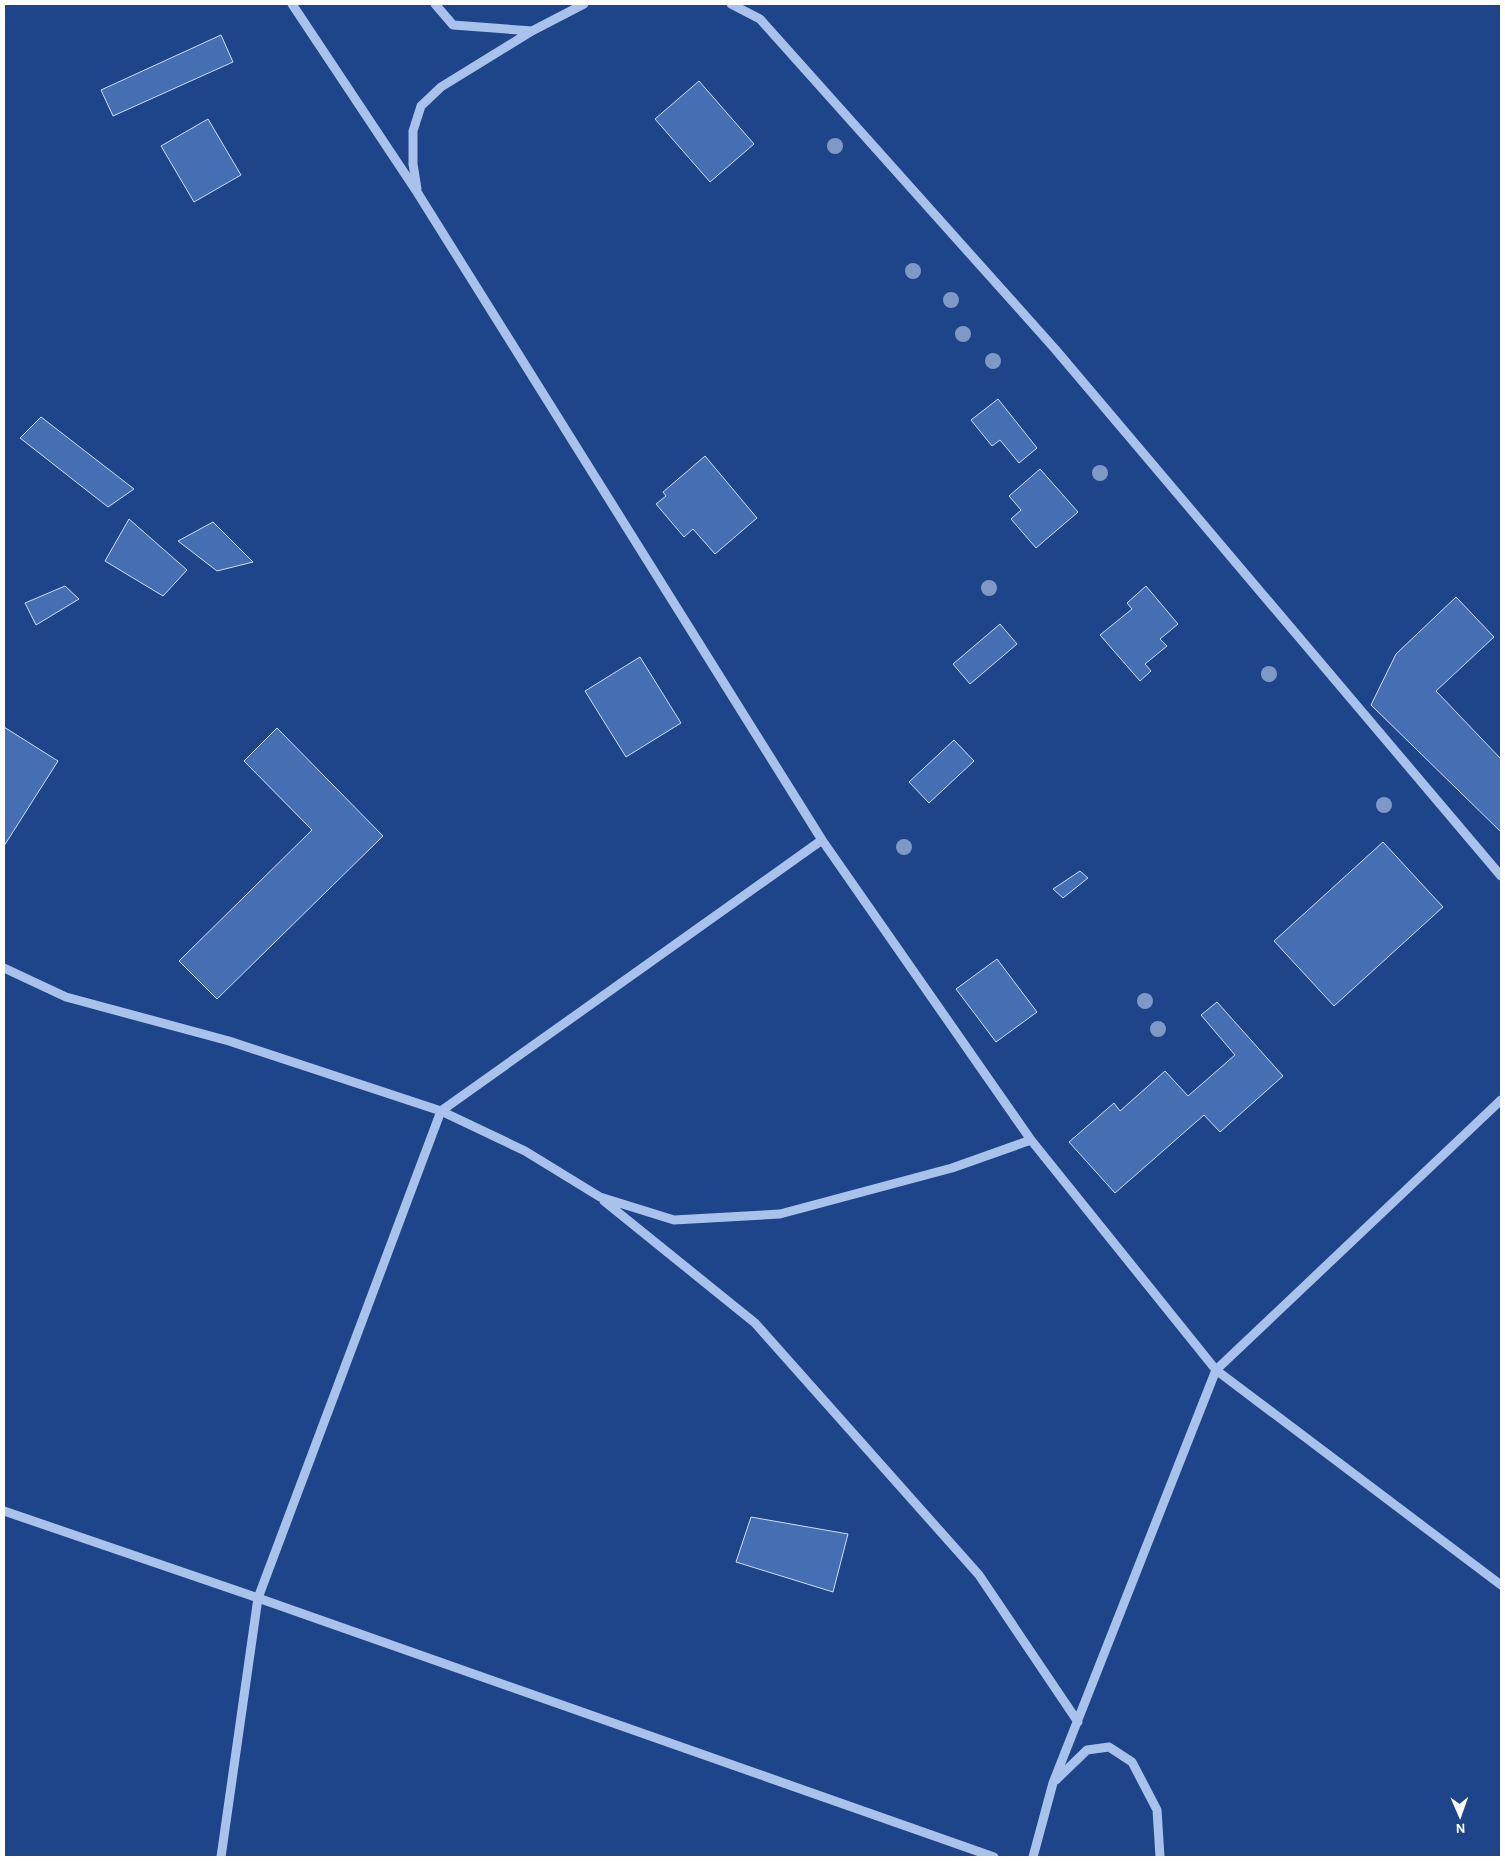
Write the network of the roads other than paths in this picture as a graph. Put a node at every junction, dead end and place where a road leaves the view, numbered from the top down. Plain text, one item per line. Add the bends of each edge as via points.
1 (292, 4) edge
2 (435, 4) edge
3 (584, 4) edge
4 (730, 4) edge
5 (532, 31) junction
6 (417, 192) junction
7 (822, 840) junction
8 (1501, 876) edge
9 (4, 968) edge
10 (1501, 1100) edge
11 (442, 1111) junction
12 (1032, 1140) junction
13 (600, 1198) junction
14 (1216, 1370) junction
15 (4, 1510) edge
16 (1501, 1585) edge
17 (258, 1598) junction
18 (1078, 1722) junction
19 (1053, 1783) junction
20 (221, 1857) edge
21 (994, 1857) edge
22 (1033, 1857) edge
23 (1160, 1857) edge

1 - 6 street
2 - 5 street via 453,25
3 - 5 street
4 - 8 street via 760,19 1042,334
5 - 6 street via 441,87 421,106 413,132
6 - 7 street
7 - 11 street
7 - 12 street
9 - 11 street via 66,997 229,1041
10 - 14 street
11 - 13 street via 525,1150
11 - 17 street
12 - 13 street via 952,1168 780,1214 674,1220
12 - 14 street
13 - 18 street via 755,1323 980,1575
14 - 16 street
14 - 18 street
15 - 17 street
17 - 20 street
17 - 21 street
18 - 19 street
19 - 22 street
19 - 23 street via 1087,1750 1109,1747 1132,1762 1157,1810

